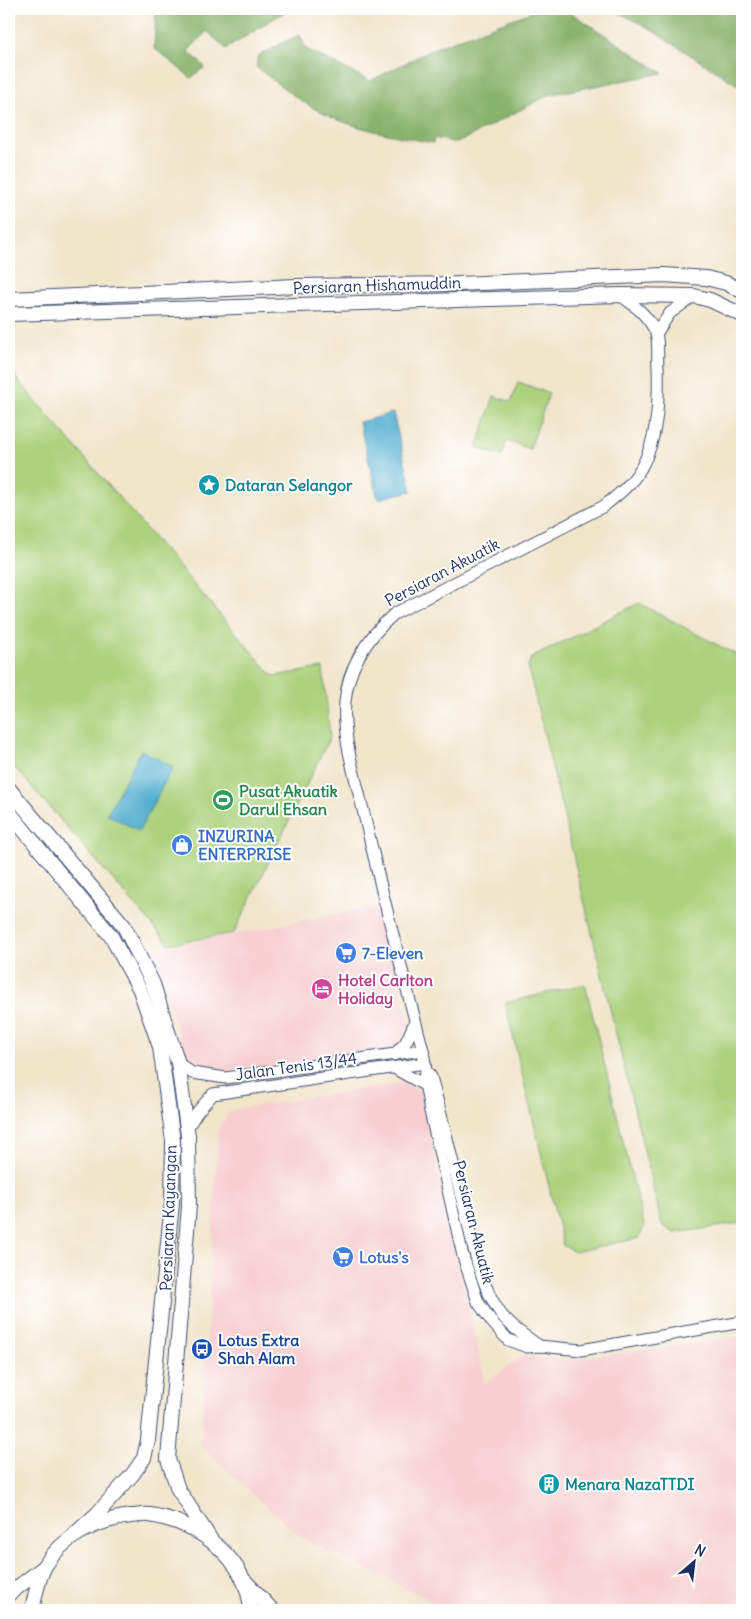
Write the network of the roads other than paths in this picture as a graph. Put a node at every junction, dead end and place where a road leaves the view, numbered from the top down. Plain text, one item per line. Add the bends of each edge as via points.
1 (742, 291) edge
2 (620, 295) junction
3 (694, 296) junction
4 (9, 299) edge
5 (9, 314) edge
6 (742, 315) edge
7 (656, 334) junction
8 (9, 789) edge
9 (9, 812) edge
10 (416, 1022) junction
11 (423, 1050) junction
12 (394, 1055) junction
13 (178, 1063) junction
14 (425, 1067) junction
15 (394, 1068) junction
16 (426, 1086) junction
17 (187, 1128) junction
18 (502, 1314) junction
19 (742, 1322) edge
20 (535, 1342) junction
21 (516, 1343) junction
22 (74, 1534) junction
23 (212, 1540) junction
24 (44, 1567) junction
25 (244, 1581) junction
26 (9, 1594) edge
27 (32, 1610) edge
28 (251, 1610) edge
29 (272, 1610) edge

1 - 4 main road, Persiaran Hishamuddin via 706,278 664,276 295,286
2 - 3 main road, Persiaran Hishamuddin
2 - 5 main road, Persiaran Hishamuddin
2 - 7 street, Persiaran Akuatik via 643,313
3 - 6 main road, Persiaran Hishamuddin
3 - 7 street via 670,313
7 - 10 street, Persiaran Akuatik via 657,417 652,443 642,468 628,486 604,506 394,614 370,640 356,661 349,681 345,702 346,734
8 - 13 main road, Persiaran Kayangan via 124,926 153,984
9 - 22 main road, Persiaran Kayangan via 112,936 140,990 160,1047 173,1142 172,1203 144,1458 115,1494
10 - 11 street, Persiaran Akuatik
10 - 12 street via 406,1042
11 - 12 street, Jalan Tenis 13/44
11 - 14 street, Persiaran Akuatik
12 - 13 street, Jalan Tenis 13/44 via 226,1078 192,1073
13 - 17 main road, Persiaran Kayangan
14 - 15 street, Jalan Tenis 13/44
14 - 16 street, Persiaran Akuatik
14 - 18 street, Persiaran Akuatik via 436,1095 474,1252 486,1290
15 - 16 street
15 - 17 street, Jalan Tenis 13/44 via 213,1094
16 - 21 street, Persiaran Akuatik via 463,1256 478,1302 500,1332
17 - 23 main road, Persiaran Kayangan via 189,1206 168,1460 178,1489
18 - 20 street, Persiaran Akuatik via 515,1329
18 - 21 street
19 - 20 street via 581,1350
20 - 21 street via 527,1347
22 - 23 main road via 113,1518 148,1514 182,1523
22 - 24 main road, Persiaran Kayangan
23 - 25 main road
24 - 26 main road
24 - 27 main road
25 - 28 main road
25 - 29 main road

